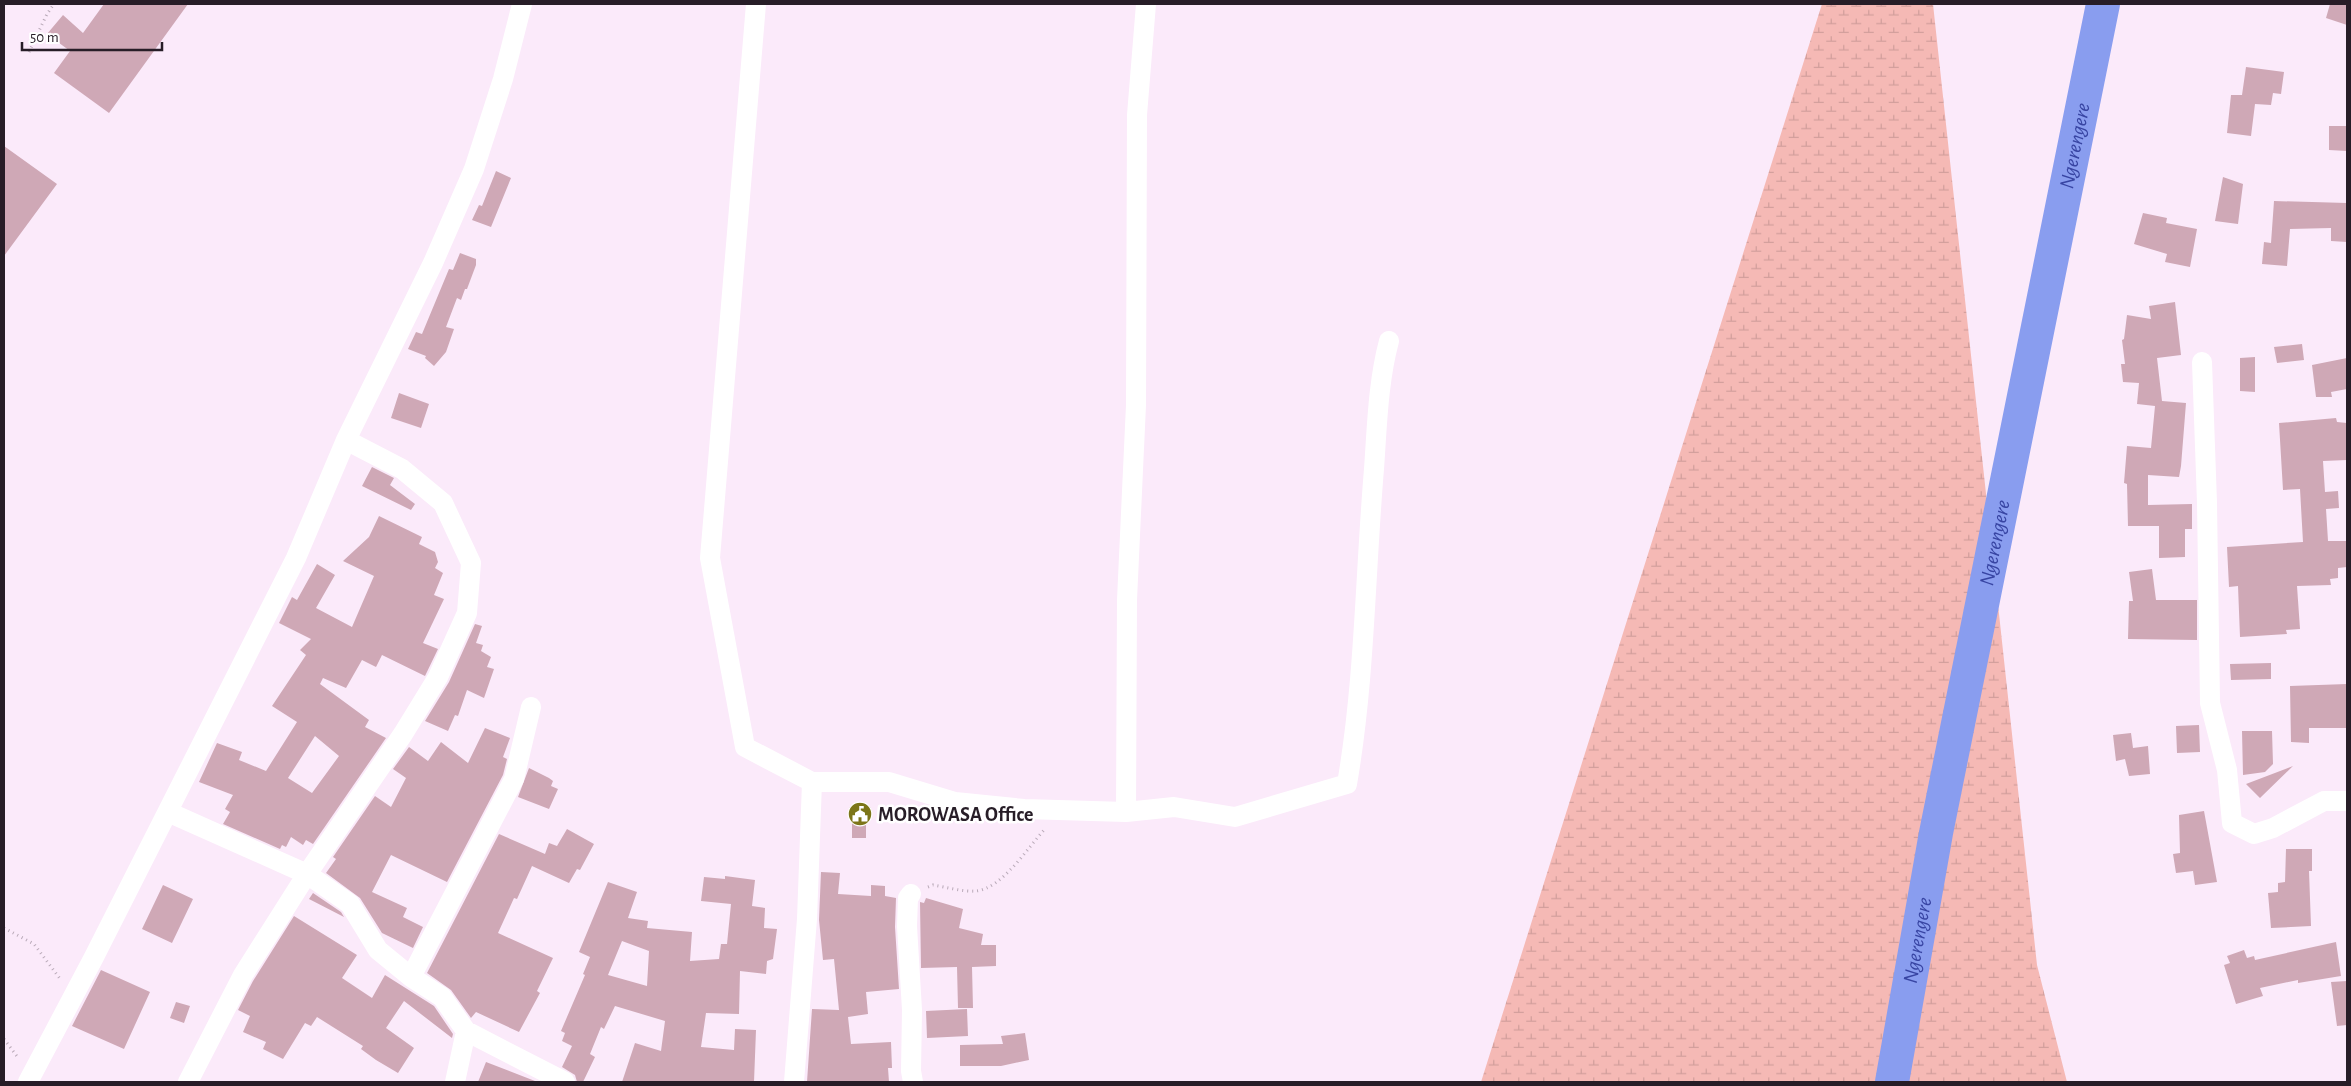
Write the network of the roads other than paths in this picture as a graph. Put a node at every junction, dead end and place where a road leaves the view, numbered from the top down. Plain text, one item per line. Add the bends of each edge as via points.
1 (522, 4) edge
2 (756, 4) edge
3 (1146, 4) edge
4 (1389, 341) dead end
5 (2202, 362) dead end
6 (346, 440) junction
7 (531, 707) dead end
8 (812, 782) junction
9 (2347, 801) edge
10 (168, 812) junction
11 (1126, 812) junction
12 (306, 874) junction
13 (911, 894) road end
14 (411, 977) junction
15 (466, 1031) junction
16 (28, 1082) edge
17 (188, 1082) edge
18 (455, 1082) edge
19 (565, 1082) edge
20 (794, 1082) edge
21 (913, 1082) edge

1 - 6 street via 503,79 474,169 433,263
2 - 8 street via 710,558 745,747
3 - 11 street via 1137,115 1136,405 1127,600
4 - 11 street via 1377,423 1357,725 1347,784 1235,817 1174,807
5 - 9 street via 2210,704 2227,770 2232,823 2254,834 2273,828 2324,801
6 - 10 street via 296,558
6 - 12 street via 402,469 443,503 470,563 467,613 438,677 403,734
7 - 14 street via 514,778
8 - 11 street via 889,782 955,802
8 - 20 street via 808,919
10 - 12 street
10 - 16 street
12 - 14 street via 350,904 378,950
12 - 17 street via 243,975
13 - 21 street via 907,926 912,1010 910,1071
14 - 15 street via 442,997
15 - 18 street
15 - 19 street

